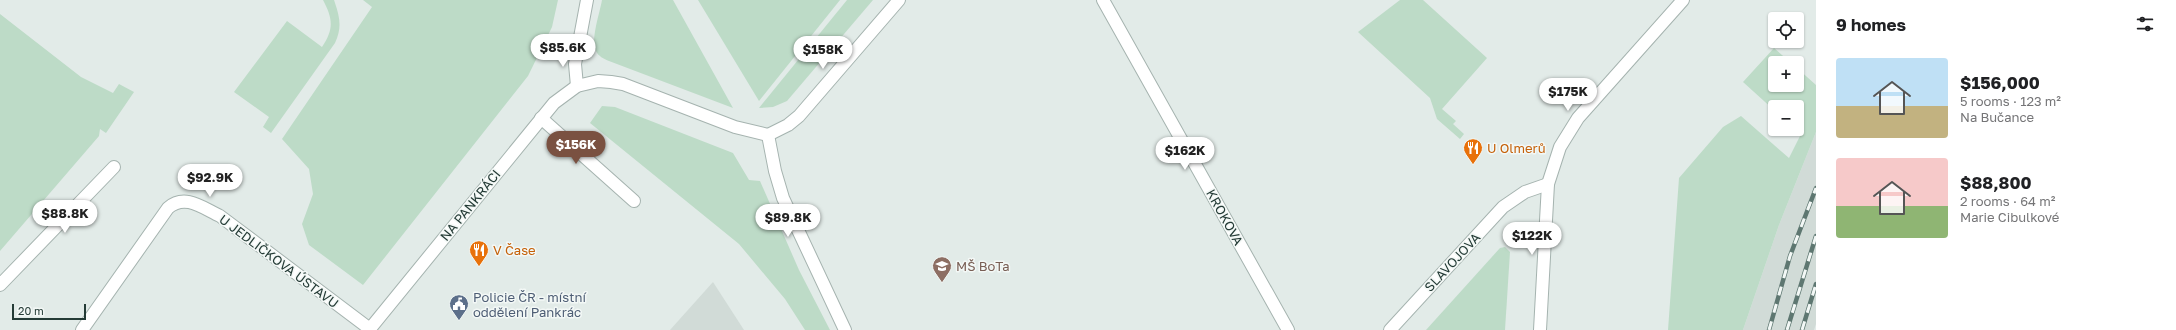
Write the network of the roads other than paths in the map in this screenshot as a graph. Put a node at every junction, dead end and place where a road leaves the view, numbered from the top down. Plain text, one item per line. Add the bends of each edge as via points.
1 (587, 0) edge
2 (899, 0) edge
3 (1103, 0) edge
4 (1683, 0) edge
5 (577, 86) junction
6 (541, 118) junction
7 (768, 135) junction
8 (114, 167) dead end
9 (1548, 184) junction
10 (634, 201) dead end
11 (0, 285) edge
12 (82, 330) edge
13 (370, 330) edge
14 (845, 330) edge
15 (1288, 330) edge
16 (1390, 330) edge
17 (1540, 330) edge

1 - 5 street via 575,64
2 - 7 street via 800,116
3 - 15 street, KROKOVA
4 - 9 street via 1578,118 1560,147
5 - 6 street, NA PANKRÁCI via 554,103
5 - 7 street, NA PANKRÁCI via 598,81 623,84 735,127
6 - 10 street
6 - 13 street, NA PANKRÁCI
7 - 14 street via 783,198
8 - 11 street
9 - 16 street, SLAVOJOVA via 1525,192 1503,207
9 - 17 street
12 - 13 street, U JEDLIČKOVA ÚSTAVU via 168,208 183,200 220,216

